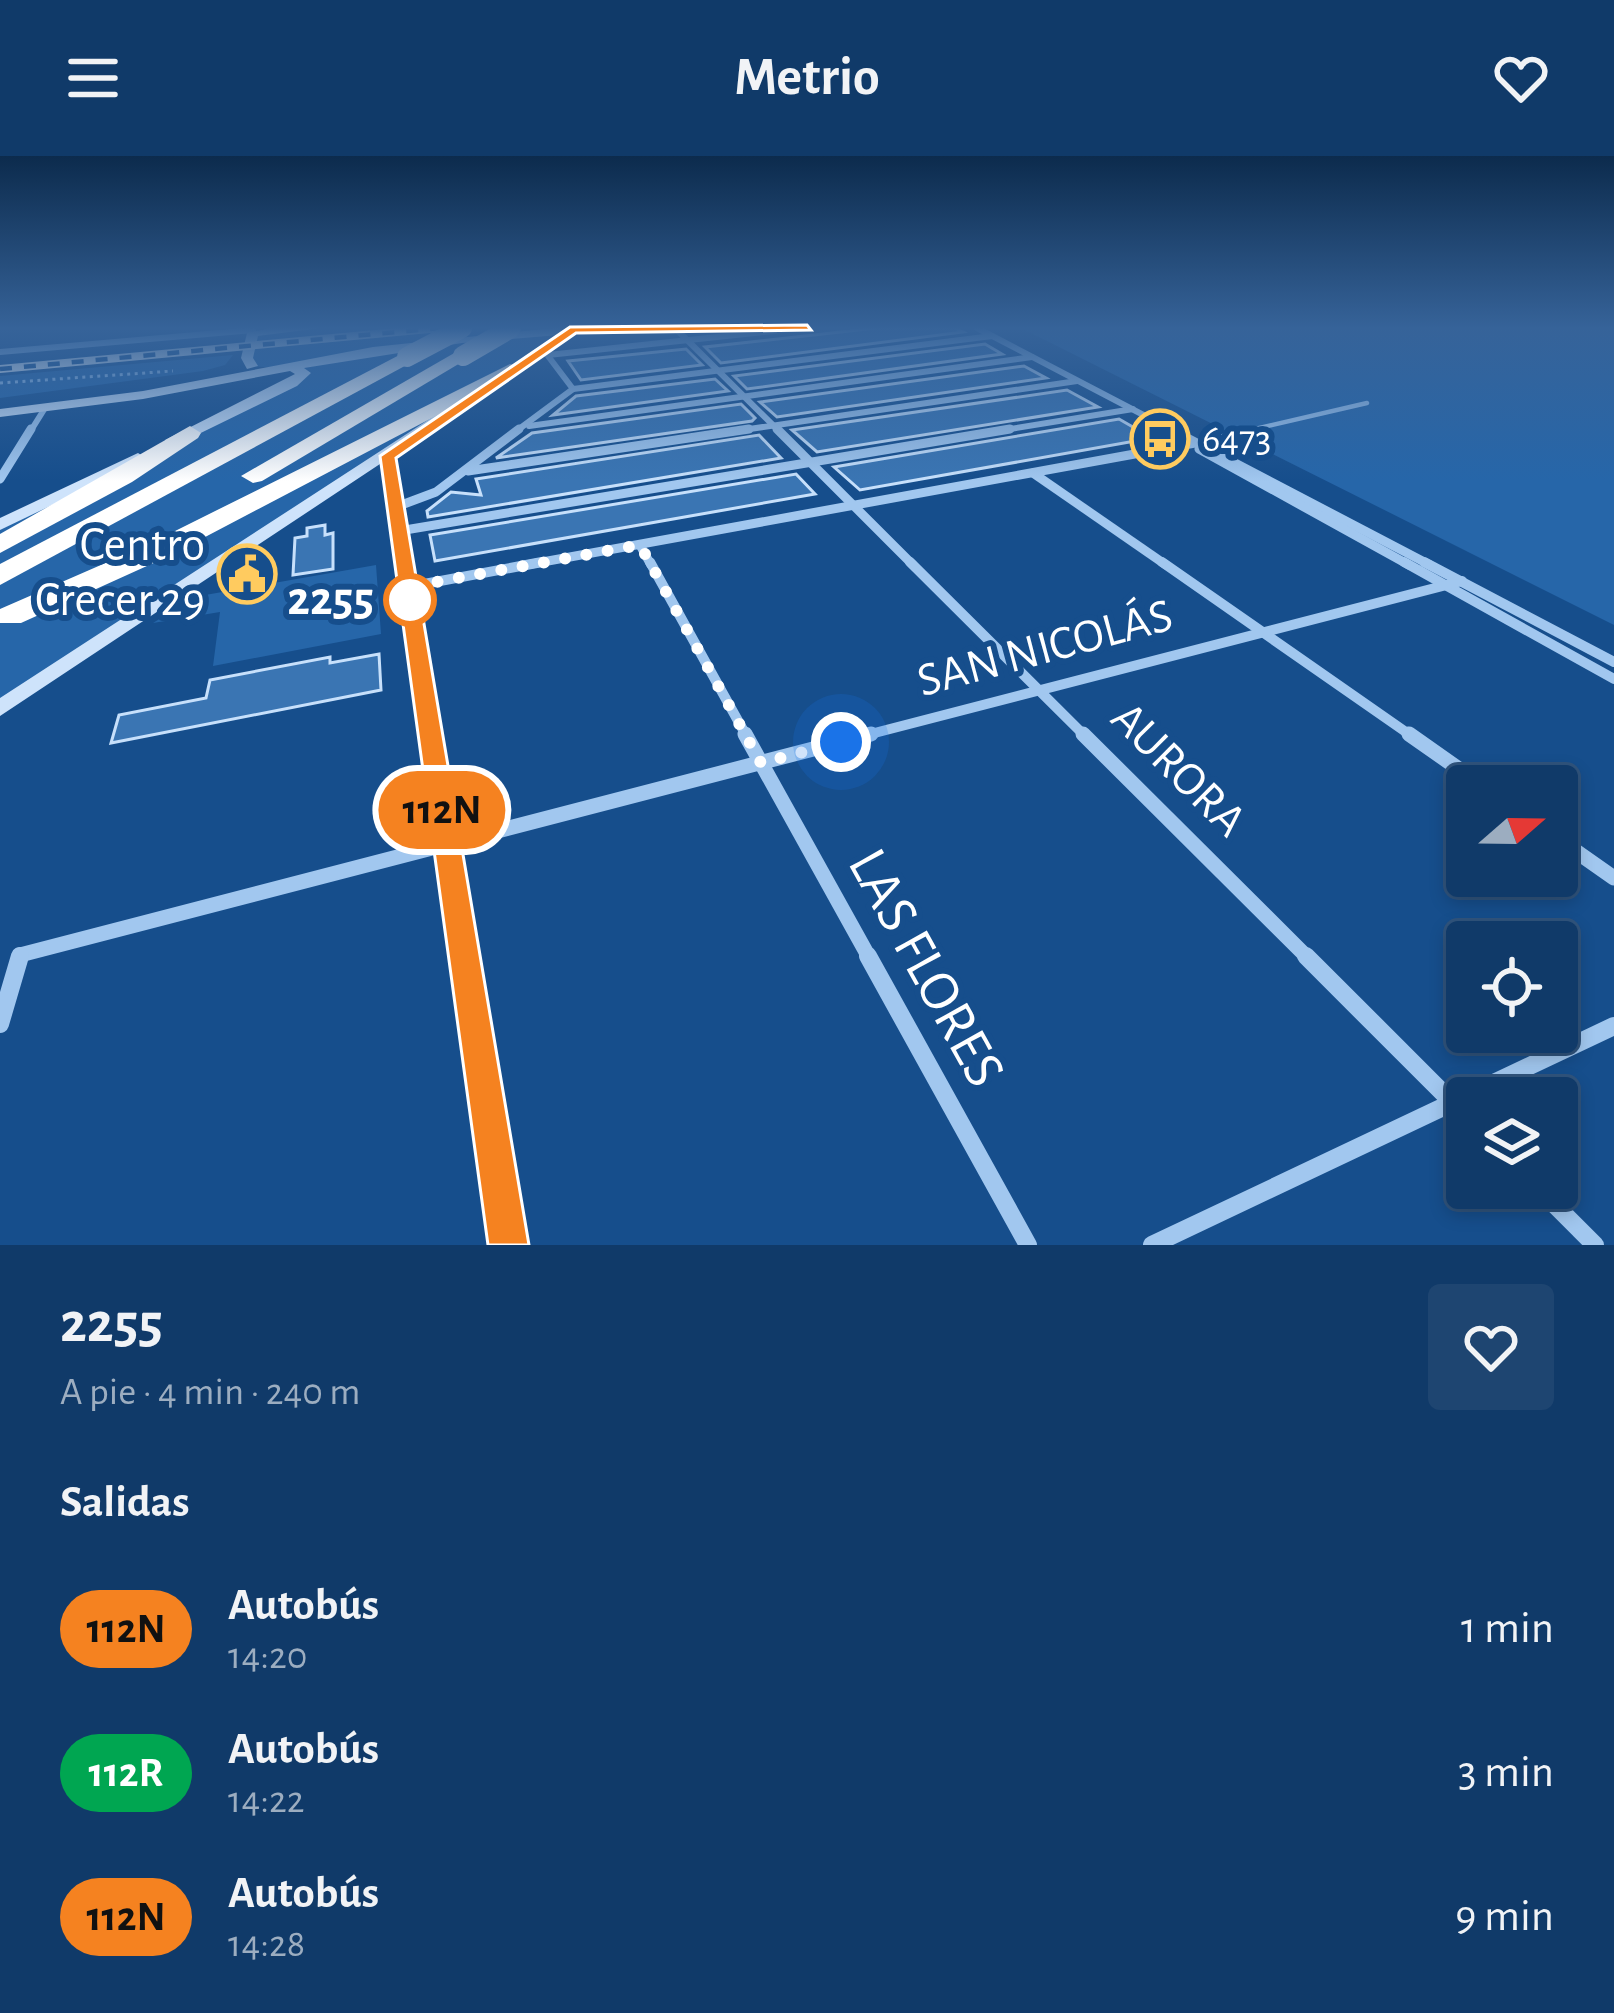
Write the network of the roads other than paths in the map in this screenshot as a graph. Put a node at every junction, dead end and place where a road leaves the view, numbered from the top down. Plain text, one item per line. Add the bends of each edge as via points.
1 (184, 379) edge
2 (219, 379) edge
3 (295, 379) edge
4 (366, 379) edge
5 (424, 379) edge
6 (496, 379) edge
7 (501, 379) edge
8 (565, 379) edge
9 (651, 379) edge
10 (728, 379) edge
11 (869, 379) edge
12 (1078, 380) joint
13 (573, 389) junction
14 (745, 396) junction
15 (0, 403) edge
16 (1366, 403) dead end
17 (45, 408) junction
18 (1133, 409) junction
19 (0, 413) edge
20 (524, 426) junction
21 (775, 426) junction
22 (190, 433) junction
23 (1195, 443) junction
24 (388, 456) junction
25 (813, 464) junction
26 (464, 472) junction
27 (1033, 473) junction
28 (0, 479) edge
29 (854, 506) junction
30 (396, 507) junction
31 (0, 525) edge
32 (399, 531) junction
33 (0, 545) edge
34 (640, 545) junction
35 (0, 576) edge
36 (1462, 581) junction
37 (1444, 586) junction
38 (408, 587) junction
39 (5, 618) edge
40 (1264, 632) junction
41 (1614, 662) edge
42 (1614, 679) edge
43 (1040, 691) junction
44 (0, 709) edge
45 (761, 763) junction
46 (1453, 765) edge
47 (448, 844) junction
48 (1578, 853) edge
49 (1614, 878) edge
50 (0, 1024) edge
51 (1614, 1026) edge
52 (1520, 1077) edge
53 (1446, 1096) edge
54 (1446, 1116) edge
55 (1559, 1209) edge
56 (509, 1245) edge
57 (1028, 1245) edge
58 (1152, 1245) edge
59 (1595, 1245) edge

1 - 15 main road
2 - 17 main road
3 - 22 main road
4 - 35 highway, bridge
5 - 39 highway, bridge
6 - 39 highway via 159,550
7 - 24 main road
8 - 13 street
9 - 13 street
10 - 14 street, AURORA
11 - 14 street
12 - 18 street
12 - 21 street
13 - 20 street
14 - 20 street
14 - 21 street, AURORA
16 - 23 lane
17 - 19 main road
17 - 28 street
18 - 23 street
18 - 25 street
20 - 26 street
21 - 25 street, AURORA
21 - 26 street
22 - 31 main road
22 - 33 highway
23 - 27 street
23 - 36 street
23 - 37 street
24 - 30 street
24 - 44 main road
25 - 29 street, AURORA
25 - 32 street
26 - 30 street
27 - 29 street
27 - 40 street
29 - 34 street
29 - 43 street, AURORA
30 - 32 street
32 - 38 street
34 - 38 street
34 - 45 street, LAS FLORES
36 - 37 street, SAN NICOLÁS
36 - 41 street
37 - 40 street, SAN NICOLÁS
37 - 42 street
38 - 47 street
40 - 43 street, SAN NICOLÁS
40 - 46 street
43 - 45 street, SAN NICOLÁS
43 - 53 street, AURORA
45 - 47 street, SAN NICOLÁS
45 - 57 street, LAS FLORES
47 - 50 street, SAN NICOLÁS via 20,956
47 - 56 street
48 - 49 street
51 - 52 street
54 - 58 street
55 - 59 street

